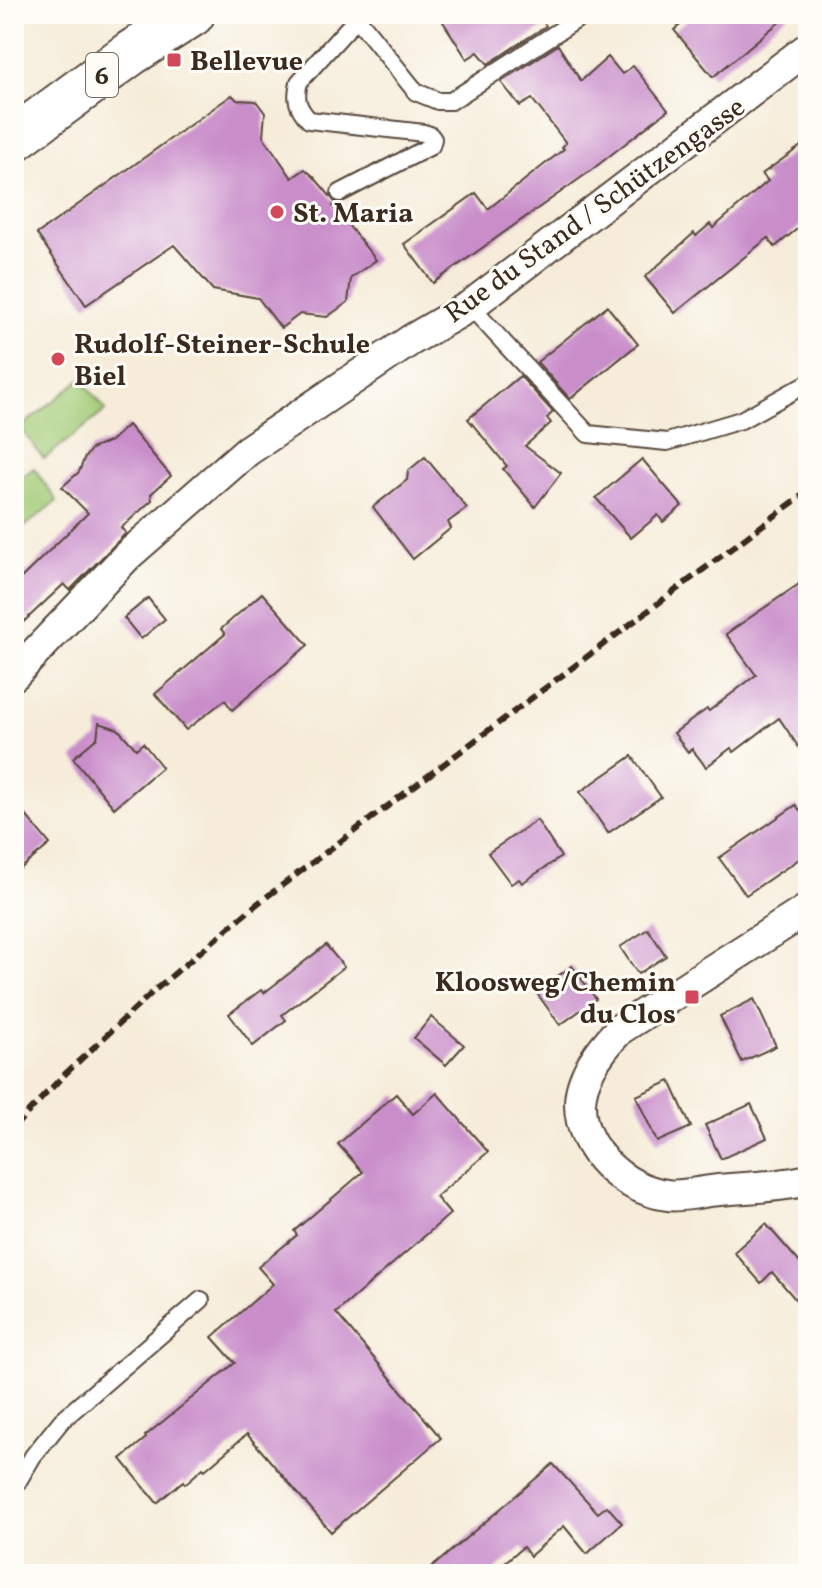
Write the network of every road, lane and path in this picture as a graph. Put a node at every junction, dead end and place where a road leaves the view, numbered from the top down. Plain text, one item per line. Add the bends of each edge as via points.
1 (192, 14) edge
2 (358, 16) edge
3 (576, 20) dead end
4 (808, 48) edge
5 (14, 139) edge
6 (340, 193) dead end
7 (470, 306) junction
8 (808, 383) edge
9 (14, 675) edge
10 (808, 909) edge
11 (808, 1180) edge
12 (201, 1300) dead end
13 (14, 1488) edge

1 - 5 main road, 6
2 - 3 lane via 416,92 438,101 451,101
2 - 6 lane via 299,82 299,109 309,120 424,133 433,139 431,146
4 - 7 street, Rue du Stand / Schützengasse
7 - 8 lane via 588,434 667,442 741,420
7 - 9 street, Rue du Stand / Schützengasse via 247,451 127,556
10 - 11 street via 620,1029 591,1067 580,1104 586,1132 602,1161 648,1191 684,1195
12 - 13 lane via 62,1420

